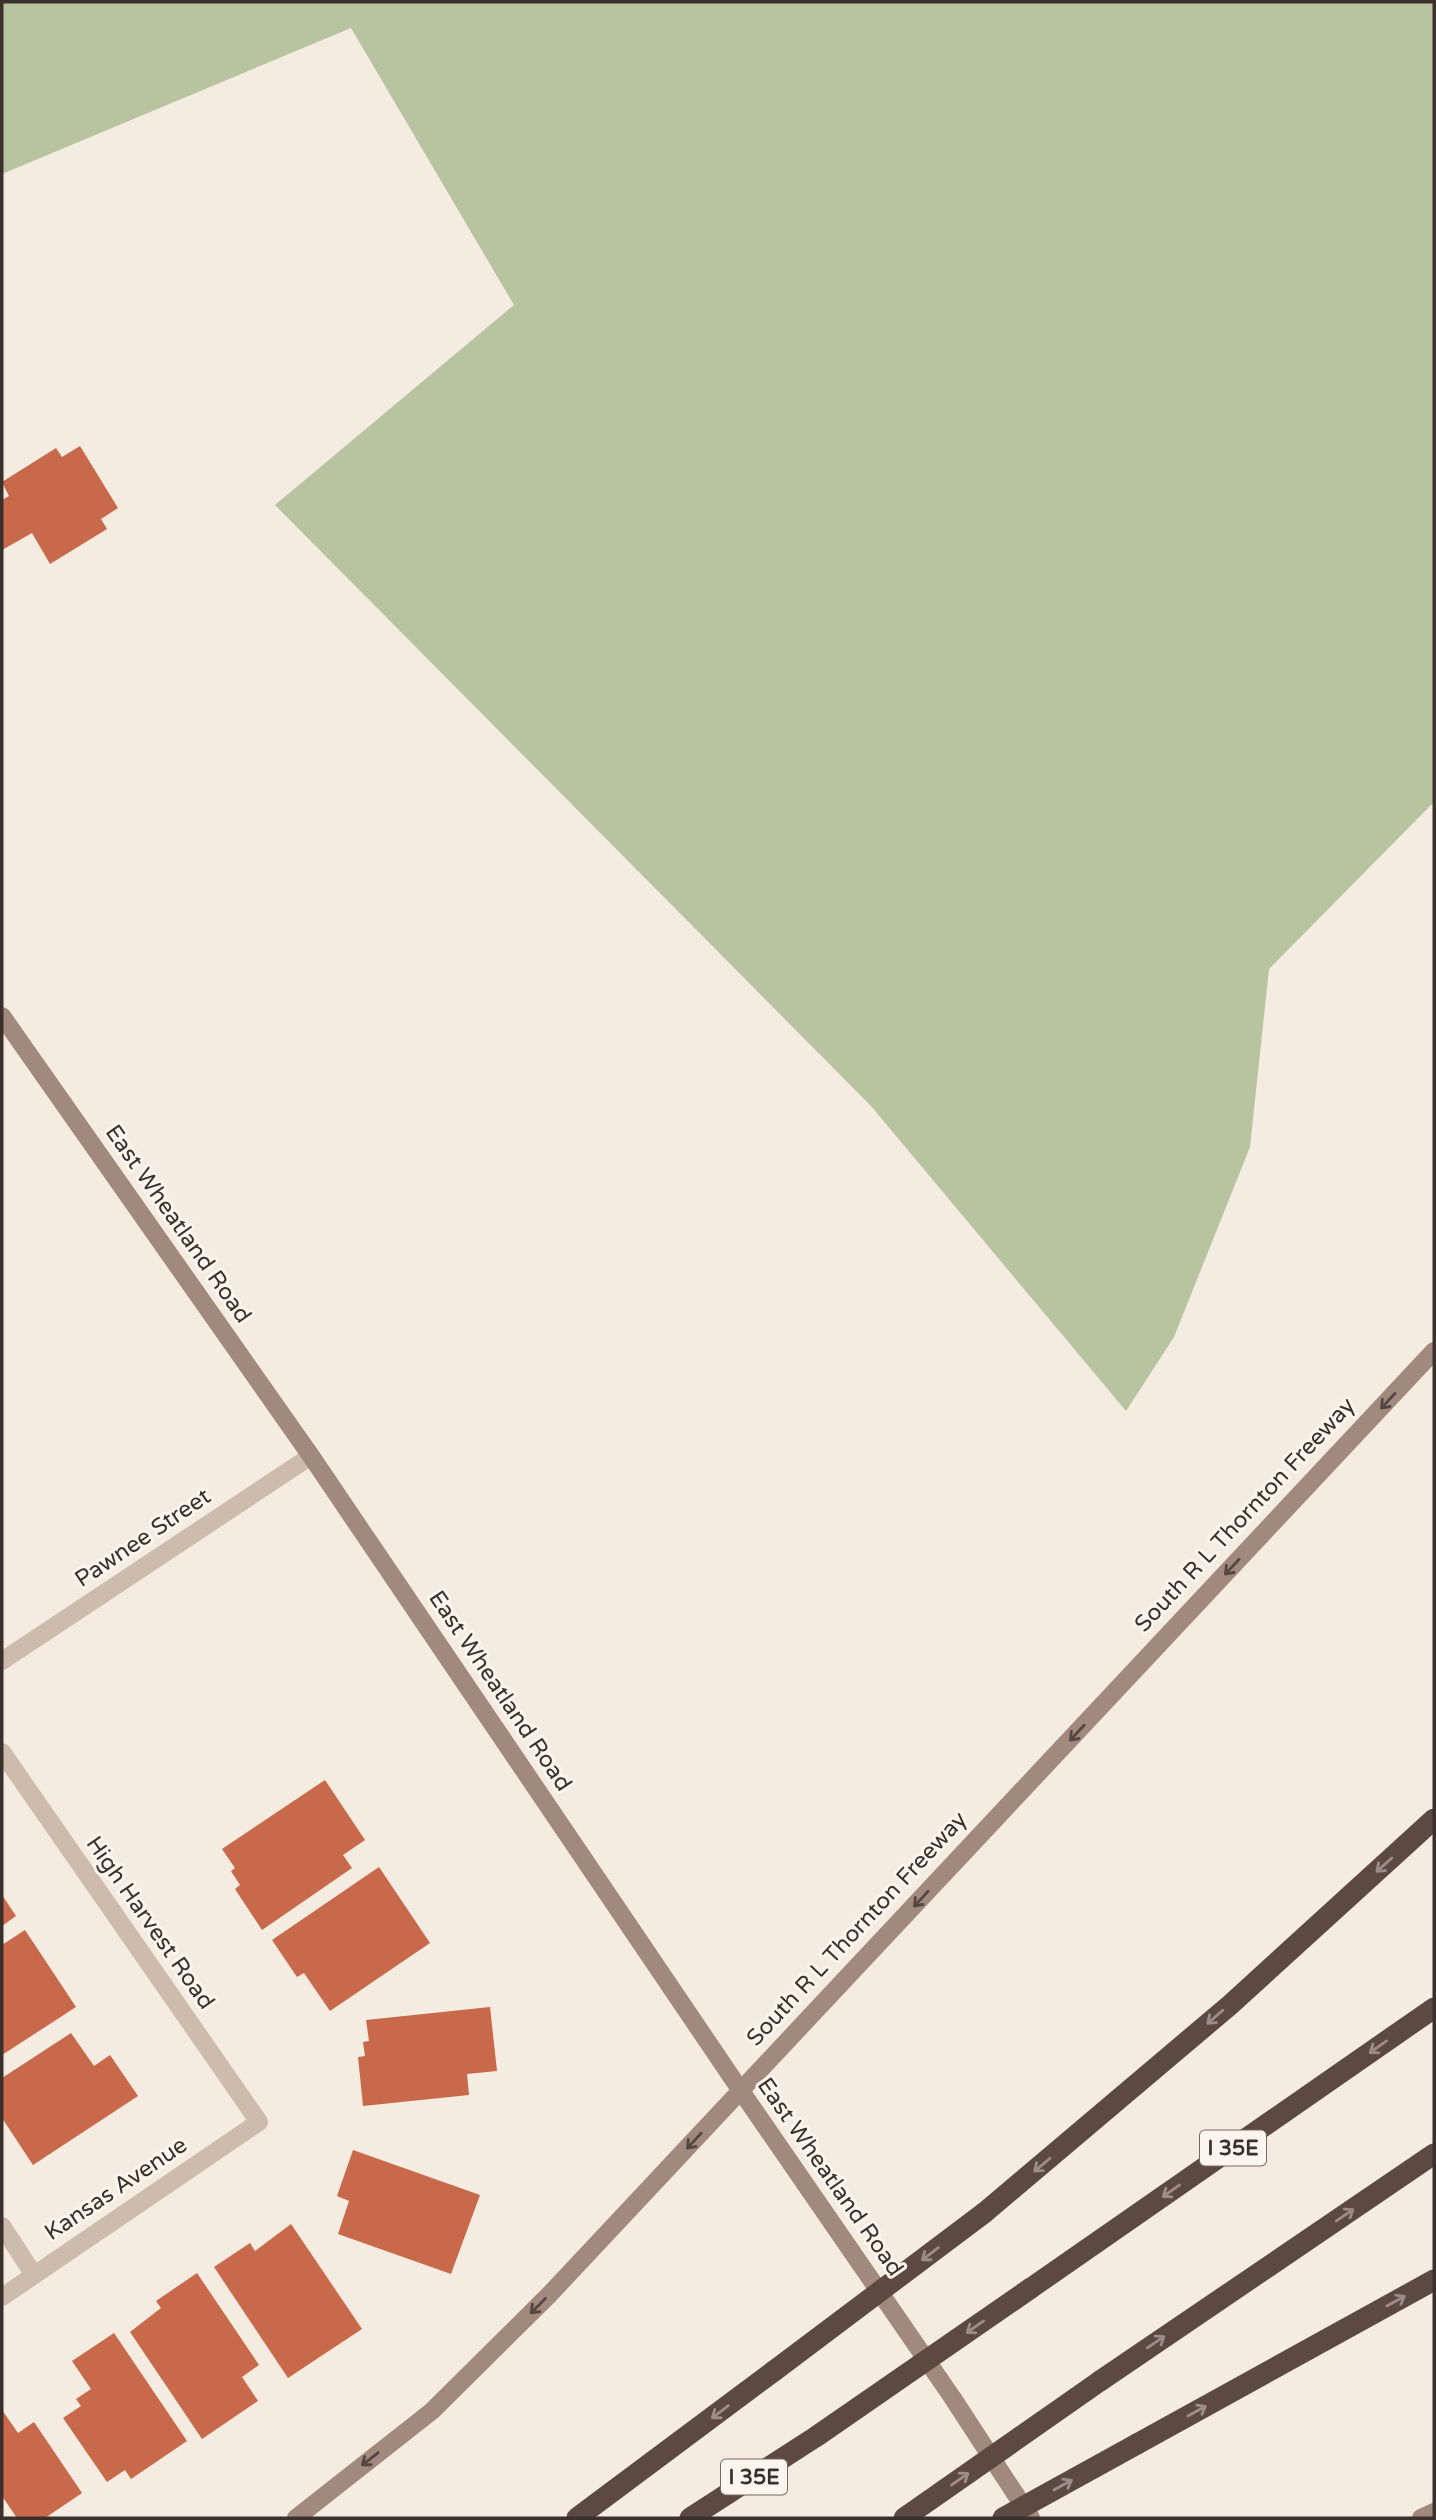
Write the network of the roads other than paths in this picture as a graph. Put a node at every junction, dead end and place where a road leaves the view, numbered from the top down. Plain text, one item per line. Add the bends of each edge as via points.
1 (2, 1016) edge
2 (1434, 1351) edge
3 (311, 1456) junction
4 (2, 1661) edge
5 (2, 1752) edge
6 (1434, 1819) edge
7 (1434, 2008) edge
8 (741, 2091) junction
9 (259, 2122) joint
10 (1434, 2154) edge
11 (2, 2227) edge
12 (34, 2275) junction
13 (1434, 2280) edge
14 (2, 2297) edge
15 (1434, 2512) edge
16 (296, 2518) edge
17 (577, 2518) edge
18 (690, 2518) edge
19 (904, 2518) edge
20 (1003, 2518) edge
21 (1031, 2518) edge
22 (1422, 2518) edge

1 - 3 main road, East Wheatland Road
2 -> 8 main road, South R L Thornton Freeway
3 - 4 street, Pawnee Street
3 - 8 main road, East Wheatland Road
5 - 9 street, High Harvest Road
6 -> 17 highway, bridge via 1230,2005 984,2213
7 -> 18 highway, I 35E, bridge via 817,2436
8 -> 16 main road, South R L Thornton Freeway via 549,2295 432,2411
8 - 21 main road, East Wheatland Road
9 - 12 street, Kansas Avenue
19 -> 10 highway, bridge
11 - 12 street
12 - 14 street, Kansas Avenue
20 -> 13 highway, bridge
15 - 22 main road

